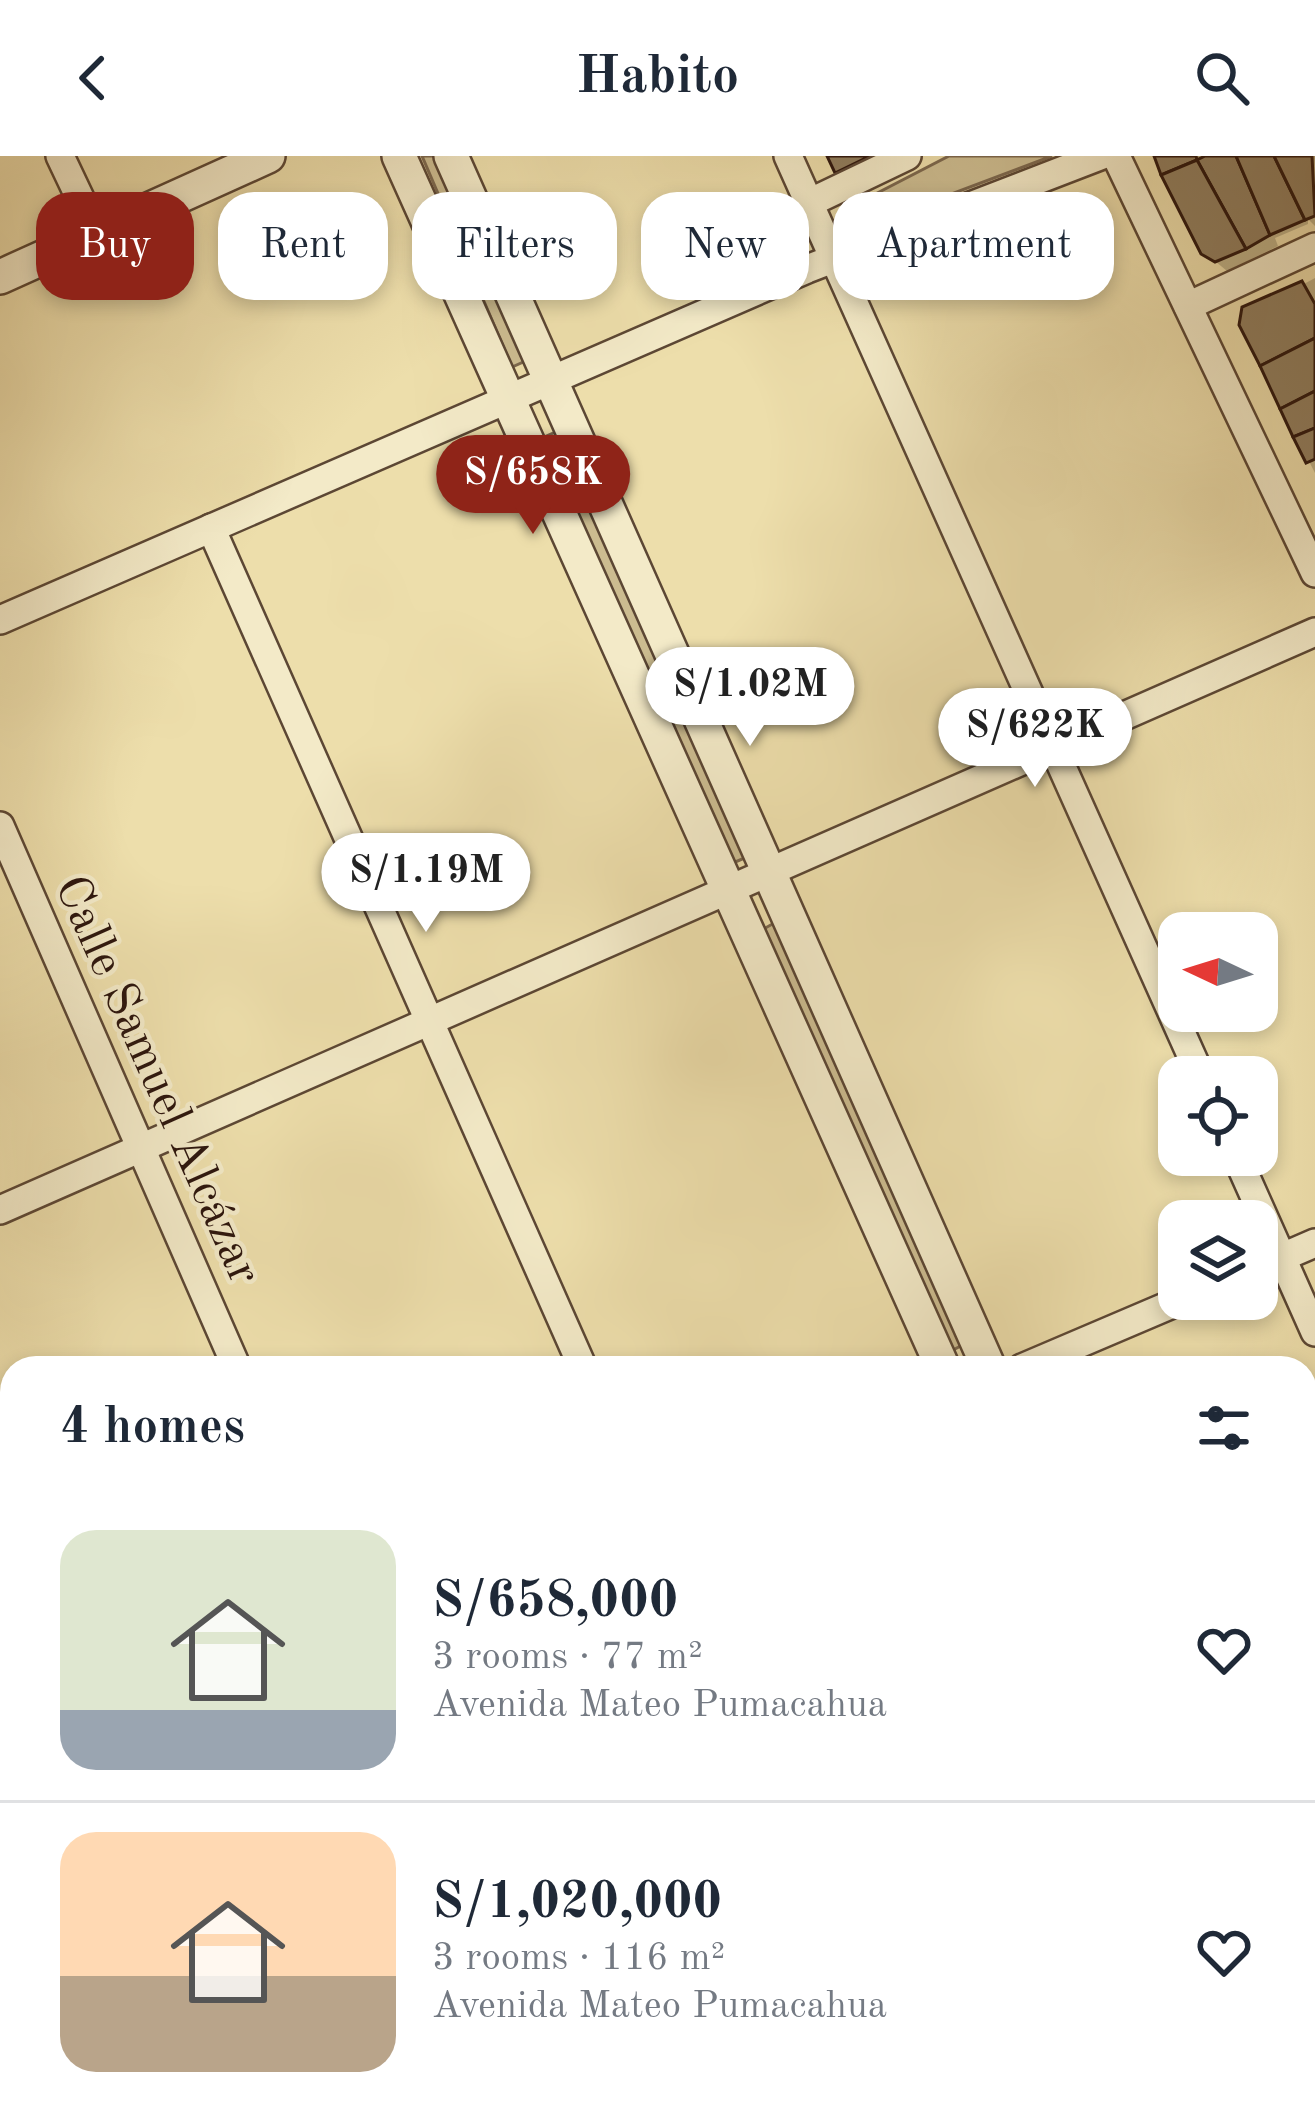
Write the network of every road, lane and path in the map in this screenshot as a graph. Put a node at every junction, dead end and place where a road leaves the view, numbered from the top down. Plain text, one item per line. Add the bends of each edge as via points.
1 (60, 156) edge
2 (268, 156) edge
3 (399, 156) edge
4 (451, 156) edge
5 (788, 156) edge
6 (907, 156) edge
7 (1100, 156) edge
8 (1116, 156) edge
9 (78, 192) edge
10 (190, 192) edge
11 (804, 192) edge
12 (1006, 192) edge
13 (809, 203) joint
14 (1315, 247) edge
15 (833, 256) edge
16 (833, 258) edge
17 (36, 261) edge
18 (0, 277) edge
19 (853, 300) edge
20 (1188, 306) junction
21 (547, 381) junction
22 (508, 398) junction
23 (211, 528) junction
24 (1315, 573) edge
25 (0, 620) edge
26 (1315, 632) edge
27 (1053, 748) junction
28 (0, 826) edge
29 (768, 873) junction
30 (729, 890) junction
31 (430, 1021) junction
32 (1192, 1056) edge
33 (140, 1148) junction
34 (0, 1210) edge
35 (1315, 1243) edge
36 (1278, 1259) edge
37 (1278, 1276) edge
38 (1158, 1310) edge
39 (1315, 1332) edge
40 (232, 1356) edge
41 (578, 1356) edge
42 (938, 1356) edge
43 (984, 1356) edge
44 (1050, 1356) edge

1 - 9 street
2 - 10 street
3 - 22 street
4 - 21 street
5 - 11 street
6 - 13 street
7 - 12 street
8 - 20 street
13 - 15 street
14 - 20 street
16 - 21 street
17 - 18 street
19 - 27 street
20 - 24 street
21 - 22 street
21 - 29 street
22 - 23 street
22 - 30 street
23 - 25 street
23 - 31 street
26 - 27 street
27 - 29 street
27 - 32 street
28 - 33 street, Calle Samuel Alcázar
29 - 30 street
29 - 43 street
30 - 31 street
30 - 42 street
31 - 33 street
31 - 41 street
33 - 34 street
33 - 40 street, Calle Samuel Alcázar
35 - 36 street
37 - 39 street
38 - 44 street

